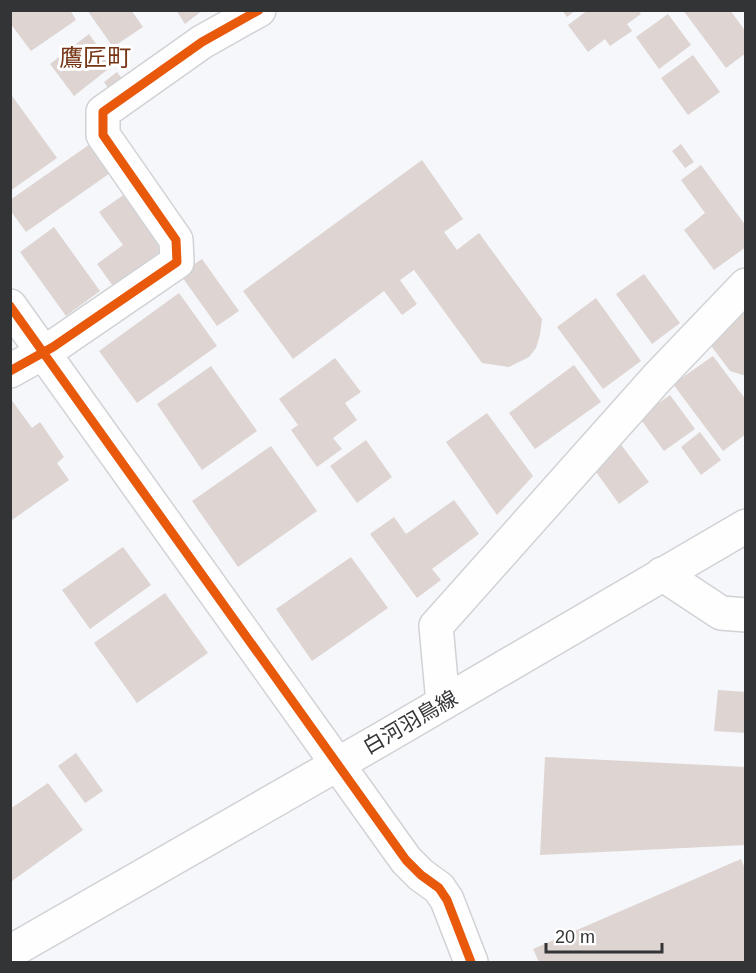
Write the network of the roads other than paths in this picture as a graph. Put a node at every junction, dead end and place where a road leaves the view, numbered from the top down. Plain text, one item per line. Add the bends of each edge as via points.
1 (259, 10) edge
2 (746, 285) edge
3 (10, 306) edge
4 (42, 352) junction
5 (10, 371) edge
6 (746, 526) edge
7 (662, 574) junction
8 (746, 615) edge
9 (443, 703) junction
10 (338, 764) junction
11 (10, 952) edge
12 (471, 963) edge

1 - 4 street via 202,42 103,112 103,135 176,240 177,262
2 - 9 street via 657,378 436,626
3 - 4 street
4 - 5 street
4 - 10 street
6 - 7 street, 白河羽鳥線
7 - 8 street via 721,613
7 - 9 street, 白河羽鳥線
9 - 10 street, 白河羽鳥線
10 - 11 street, 白河羽鳥線
10 - 12 street via 406,860 439,888

